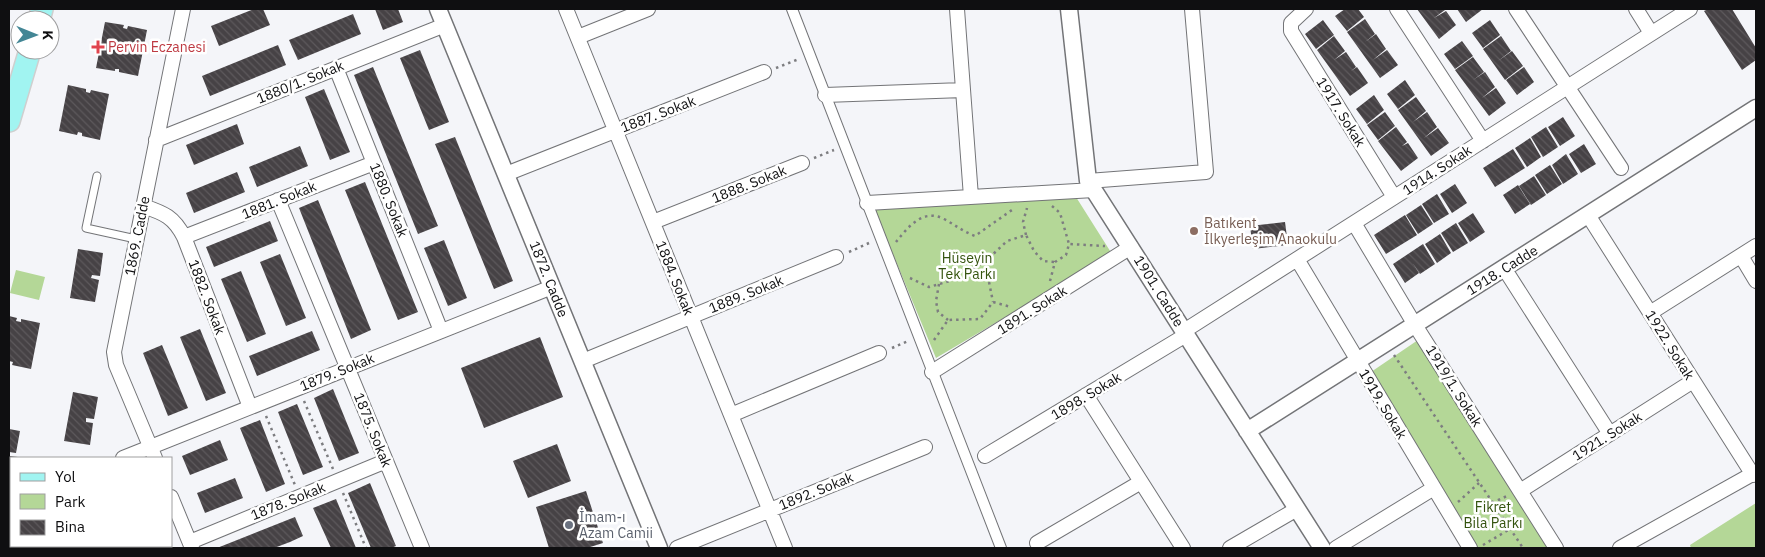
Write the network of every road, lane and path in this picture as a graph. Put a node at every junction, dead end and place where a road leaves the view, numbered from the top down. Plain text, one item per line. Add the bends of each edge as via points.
1 (183, 9) edge
2 (438, 9) edge
3 (566, 9) edge
4 (648, 9) edge
5 (792, 9) edge
6 (957, 9) edge
7 (1069, 9) edge
8 (1192, 9) edge
9 (1306, 9) edge
10 (1396, 9) edge
11 (1516, 9) edge
12 (1636, 9) edge
13 (1690, 9) edge
14 (445, 25) junction
15 (1651, 34) junction
16 (578, 37) junction
17 (809, 55) junction
18 (27, 60) edge
19 (336, 68) junction
20 (764, 72) joint
21 (1568, 87) junction
22 (963, 90) junction
23 (825, 96) junction
24 (1756, 108) edge
25 (9, 121) edge
26 (616, 130) junction
27 (156, 140) junction
28 (1483, 141) junction
29 (845, 146) junction
30 (374, 163) junction
31 (802, 163) joint
32 (1621, 168) dead end
33 (506, 174) junction
34 (97, 176) dead end
35 (1091, 185) junction
36 (971, 197) junction
37 (1394, 198) junction
38 (278, 200) junction
39 (867, 203) junction
40 (1024, 205) dead end
41 (143, 206) junction
42 (1051, 206) dead end
43 (1017, 208) dead end
44 (1588, 215) junction
45 (652, 222) junction
46 (1354, 223) junction
47 (1026, 235) junction
48 (184, 237) junction
49 (136, 239) junction
50 (881, 239) junction
51 (896, 242) junction
52 (1069, 244) junction
53 (1756, 246) edge
54 (1131, 247) junction
55 (896, 251) dead end
56 (1741, 256) junction
57 (836, 257) joint
58 (1296, 259) junction
59 (1055, 262) junction
60 (1504, 268) junction
61 (973, 269) junction
62 (907, 274) dead end
63 (1756, 281) edge
64 (939, 284) junction
65 (1048, 285) dead end
66 (552, 287) junction
67 (993, 302) junction
68 (1018, 304) dead end
69 (1650, 313) junction
70 (691, 317) junction
71 (948, 320) junction
72 (1414, 325) junction
73 (441, 331) junction
74 (1185, 333) junction
75 (919, 337) junction
76 (1386, 343) junction
77 (879, 354) joint
78 (925, 354) junction
79 (583, 361) junction
80 (1358, 361) junction
81 (348, 368) junction
82 (932, 372) junction
83 (1693, 381) junction
84 (1086, 395) junction
85 (256, 405) junction
86 (731, 415) junction
87 (1247, 431) junction
88 (1610, 434) junction
89 (925, 447) dead end
90 (153, 452) edge
91 (985, 456) dead end
92 (127, 457) edge
93 (386, 461) junction
94 (1755, 474) edge
95 (1141, 482) junction
96 (1479, 483) junction
97 (1434, 488) junction
98 (1520, 490) junction
99 (299, 496) junction
100 (172, 500) edge
101 (1297, 509) junction
102 (769, 510) junction
103 (1448, 511) junction
104 (1510, 529) junction
105 (1038, 543) dead end
106 (191, 545) edge
107 (422, 548) edge
108 (660, 548) edge
109 (676, 548) edge
110 (784, 548) edge
111 (1001, 548) edge
112 (1183, 548) edge
113 (1230, 548) edge
114 (1322, 548) edge
115 (1336, 548) edge
116 (1470, 548) edge
117 (1477, 548) edge
118 (1523, 548) edge
119 (1556, 548) edge
120 (1620, 548) edge

1 - 27 street, 1869. Cadde
2 - 14 street, 1872. Cadde
3 - 16 street, 1884. Sokak
4 - 16 street
5 - 17 street
6 - 22 street
7 - 35 street, 1901. Cadde
8 - 35 street via 1206,172
9 - 37 street, 1917. Sokak via 1291,23 1291,31
10 - 28 street
11 - 21 street
12 - 15 street
13 - 15 street, 1914. Sokak
14 - 19 street, 1880/1. Sokak
14 - 33 street, 1872. Cadde
15 - 21 street, 1914. Sokak
16 - 26 street, 1884. Sokak
17 - 20 path
17 - 23 street
18 - 25 main road
19 - 27 street, 1880/1. Sokak
19 - 30 street, 1880. Sokak
20 - 26 street, 1887. Sokak
21 - 28 street, 1914. Sokak
21 - 32 street
22 - 23 street
22 - 36 street
23 - 29 street
24 - 44 street, 1918. Cadde
26 - 33 street, 1887. Sokak
26 - 45 street, 1884. Sokak
27 - 41 street, 1869. Cadde
28 - 37 street, 1914. Sokak
29 - 31 path, 1888. Sokak
29 - 39 street
30 - 38 street, 1881. Sokak
30 - 73 street, 1880. Sokak
31 - 45 street, 1888. Sokak
33 - 66 street, 1872. Cadde
34 - 49 lane via 86,228
35 - 36 street
35 - 54 street, 1901. Cadde
36 - 39 street
37 - 46 street, 1914. Sokak
38 - 48 street, 1881. Sokak
38 - 81 street, 1875. Sokak
39 - 50 street
40 - 47 path via 1031,203 1025,209
41 - 48 street, 1882. Sokak via 171,218
41 - 49 street, 1869. Cadde
42 - 52 path via 1060,214
43 - 51 path via 976,236 942,218 926,216 909,225
44 - 60 street, 1918. Cadde
44 - 69 street, 1922. Sokak
45 - 70 street, 1884. Sokak
46 - 58 street, 1914. Sokak
46 - 72 street, 1919/1. Sokak
47 - 59 path via 1043,261
47 - 61 path via 1007,241
48 - 85 street, 1882. Sokak
49 - 90 street, 1869. Cadde via 114,358
50 - 51 path
50 - 57 path
50 - 75 street
51 - 55 path
52 - 54 path
52 - 59 path via 1066,255
53 - 56 street
54 - 74 street, 1901. Cadde
54 - 82 street, 1891. Sokak
56 - 63 street
56 - 69 street
57 - 70 street, 1889. Sokak
58 - 74 street, 1914. Sokak
58 - 80 street, 1919. Sokak
59 - 65 path
60 - 72 street, 1918. Cadde
60 - 88 street
61 - 64 path
61 - 67 path via 988,278
62 - 64 path via 912,280 929,287
64 - 71 path via 938,312
66 - 73 street, 1879. Sokak
66 - 79 street, 1872. Cadde
67 - 68 path via 1013,307
67 - 71 path via 980,319
69 - 83 street, 1922. Sokak
70 - 79 street, 1889. Sokak
70 - 86 street, 1884. Sokak
71 - 78 path
72 - 76 street, 1918. Cadde
72 - 98 street, 1919/1. Sokak
73 - 81 street, 1879. Sokak
74 - 84 street, 1898. Sokak
74 - 87 street, 1901. Cadde
75 - 77 path
75 - 78 street
76 - 80 street, 1918. Cadde
76 - 96 path
77 - 86 street
78 - 82 street
79 - 108 street, 1872. Cadde
80 - 87 street, 1918. Cadde
80 - 97 street, 1919. Sokak
81 - 85 street, 1879. Sokak
81 - 93 street, 1875. Sokak
82 - 111 street
83 - 88 street, 1921. Sokak
83 - 94 street, 1922. Sokak
84 - 91 street, 1898. Sokak
84 - 95 street
85 - 90 street, 1879. Sokak
85 - 99 path
86 - 102 street, 1884. Sokak
87 - 101 street, 1901. Cadde
88 - 98 street, 1921. Sokak
89 - 102 street, 1892. Sokak
90 - 92 street, 1879. Sokak
93 - 99 street, 1878. Sokak
93 - 107 street, 1875. Sokak
94 - 120 street
95 - 105 street
95 - 112 street
96 - 103 path
96 - 104 path
97 - 103 street, 1919. Sokak
97 - 115 street
98 - 119 street, 1919/1. Sokak
99 - 106 street, 1878. Sokak
100 - 106 street
101 - 113 street
101 - 114 street, 1901. Cadde
102 - 109 street, 1892. Sokak
102 - 110 street, 1884. Sokak
103 - 116 street, 1919. Sokak
104 - 117 path
104 - 118 path

